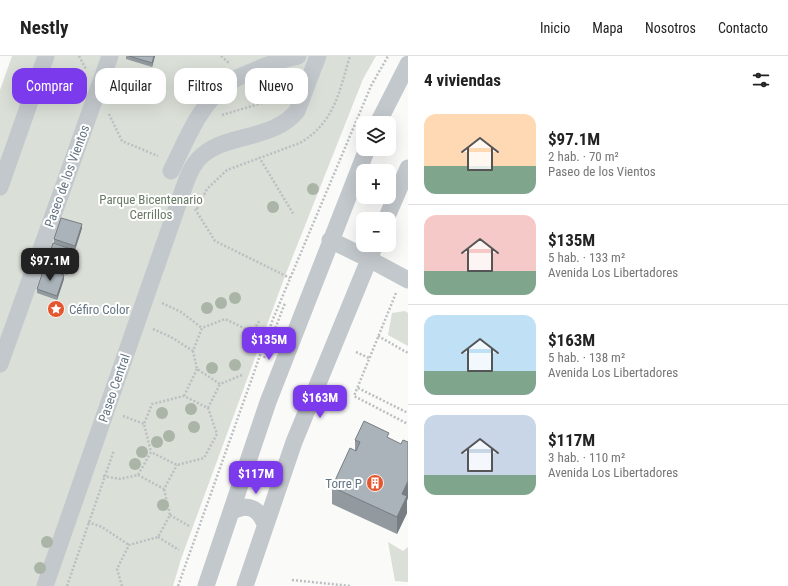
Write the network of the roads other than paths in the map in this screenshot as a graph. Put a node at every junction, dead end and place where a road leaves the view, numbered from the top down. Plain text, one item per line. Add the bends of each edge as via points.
1 (46, 56) edge
2 (110, 56) edge
3 (298, 56) edge
4 (318, 56) edge
5 (408, 64) edge
6 (382, 116) edge
7 (364, 156) edge
8 (408, 168) edge
9 (171, 171) dead end
10 (0, 187) edge
11 (389, 212) edge
12 (330, 240) junction
13 (356, 247) edge
14 (372, 252) edge
15 (405, 278) edge
16 (0, 364) edge
17 (231, 512) junction
18 (265, 524) junction
19 (45, 586) edge
20 (206, 586) edge
21 (245, 586) edge

1 - 10 street
2 - 16 street, Paseo de los Vientos
3 - 9 street via 228,84 207,105 195,122
4 - 19 street, Paseo Central via 298,111 284,124 217,146 201,156 194,165 145,297
5 - 6 street
7 - 12 street
8 - 11 street
12 - 13 street
12 - 17 street via 268,402
14 - 15 street
14 - 18 street via 294,442
17 - 18 street via 249,507 262,516
17 - 20 street
18 - 21 street

